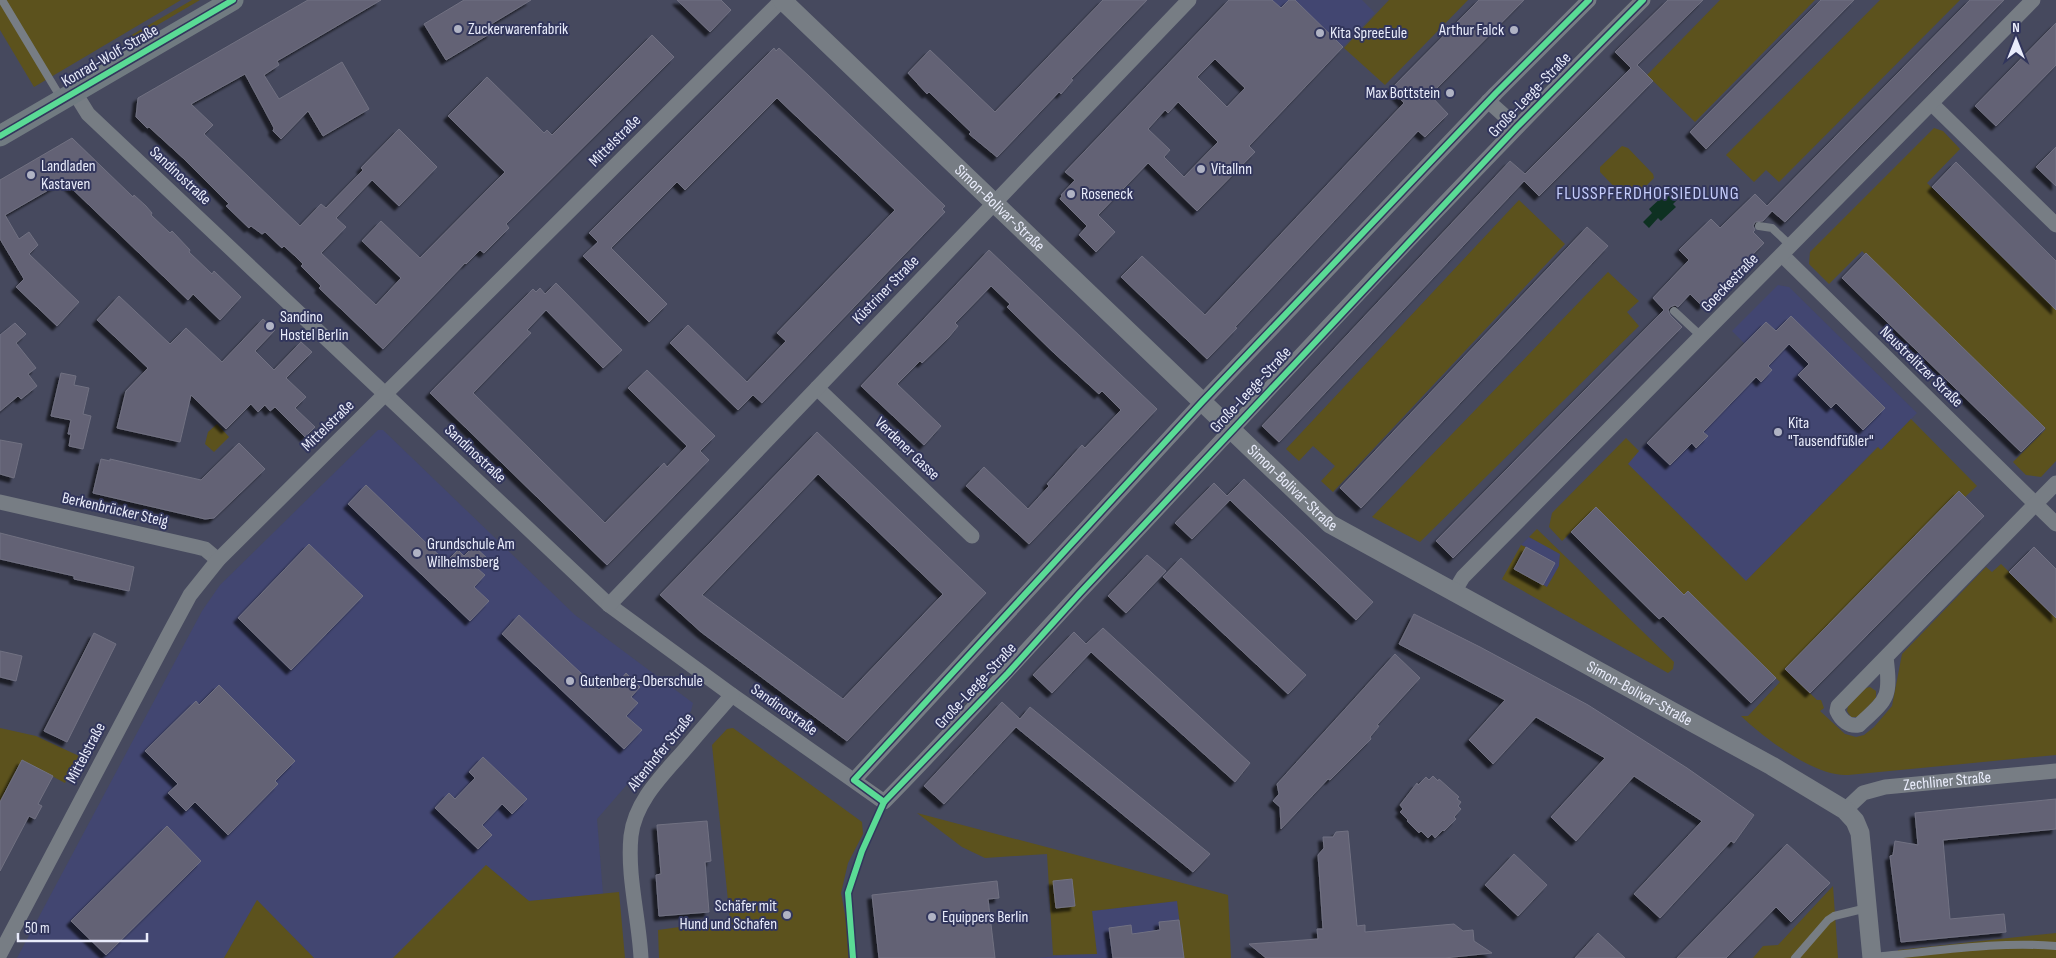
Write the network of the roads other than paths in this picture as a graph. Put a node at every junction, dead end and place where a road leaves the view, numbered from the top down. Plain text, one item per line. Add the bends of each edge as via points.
1 (2, 0) edge
2 (233, 0) edge
3 (782, 0) edge
4 (1189, 0) edge
5 (1589, 0) edge
6 (1643, 0) edge
7 (2033, 0) edge
8 (68, 96) junction
9 (1488, 101) junction
10 (1932, 104) junction
11 (1517, 127) junction
12 (0, 136) edge
13 (994, 203) junction
14 (2056, 225) edge
15 (1759, 226) dead end
16 (1786, 250) junction
17 (1674, 311) dead end
18 (1702, 337) junction
19 (817, 388) junction
20 (387, 394) junction
21 (1202, 402) junction
22 (1232, 431) junction
23 (2056, 483) edge
24 (0, 502) edge
25 (2036, 503) junction
26 (2056, 524) edge
27 (972, 536) dead end
28 (218, 560) junction
29 (1454, 592) junction
30 (610, 605) junction
31 (1886, 657) dead end
32 (732, 695) junction
33 (2056, 771) edge
34 (854, 780) junction
35 (884, 802) joint
36 (1845, 810) junction
37 (1867, 908) junction
38 (2056, 946) edge
39 (0, 954) edge
40 (641, 958) edge
41 (1795, 958) edge
42 (1872, 958) edge

1 - 8 lane
2 - 8 main road, Konrad-Wolf-Straße
3 - 13 street, Simon-Bolivar-Straße
3 - 20 street, Mittelstraße
4 - 13 street, Küstriner Straße
5 - 9 street, Große-Leege-Straße
6 - 11 street, Große-Leege-Straße
7 - 10 street, Goeckestraße
8 - 12 main road, Konrad-Wolf-Straße
8 - 20 street, Sandinostraße
9 - 11 street, Große-Leege-Straße
9 - 21 street, Große-Leege-Straße
10 - 14 street
10 - 16 street, Goeckestraße
11 - 22 street, Große-Leege-Straße
13 - 19 street, Küstriner Straße
13 - 21 street, Simon-Bolivar-Straße
15 - 16 lane via 1772,228
16 - 18 street, Goeckestraße
16 - 25 street, Neustrelitzer Straße
17 - 18 lane
18 - 29 street, Goeckestraße via 1464,577
19 - 27 street, Verdener Gasse
19 - 30 street, Küstriner Straße
20 - 28 street, Mittelstraße
20 - 30 street, Sandinostraße
21 - 22 street, Simon-Bolivar-Straße
21 - 34 street, Große-Leege-Straße
22 - 29 street, Simon-Bolivar-Straße via 1330,524
22 - 35 street, Große-Leege-Straße
23 - 25 street
24 - 28 street, Berkenbrücker Steig via 198,547
25 - 26 street, Neustrelitzer Straße
25 - 31 street
28 - 39 street, Mittelstraße via 190,595
29 - 36 street, Simon-Bolivar-Straße via 1772,766
30 - 32 street, Sandinostraße
32 - 34 street, Sandinostraße
32 - 40 street, Altenhofer Straße via 652,787 638,809 631,834 630,860
33 - 36 street, Zechliner Straße via 1884,788 1863,793
34 - 35 street, Sandinostraße
36 - 37 street via 1860,833
37 - 41 lane via 1828,920
37 - 42 street
38 - 42 lane via 2001,945

